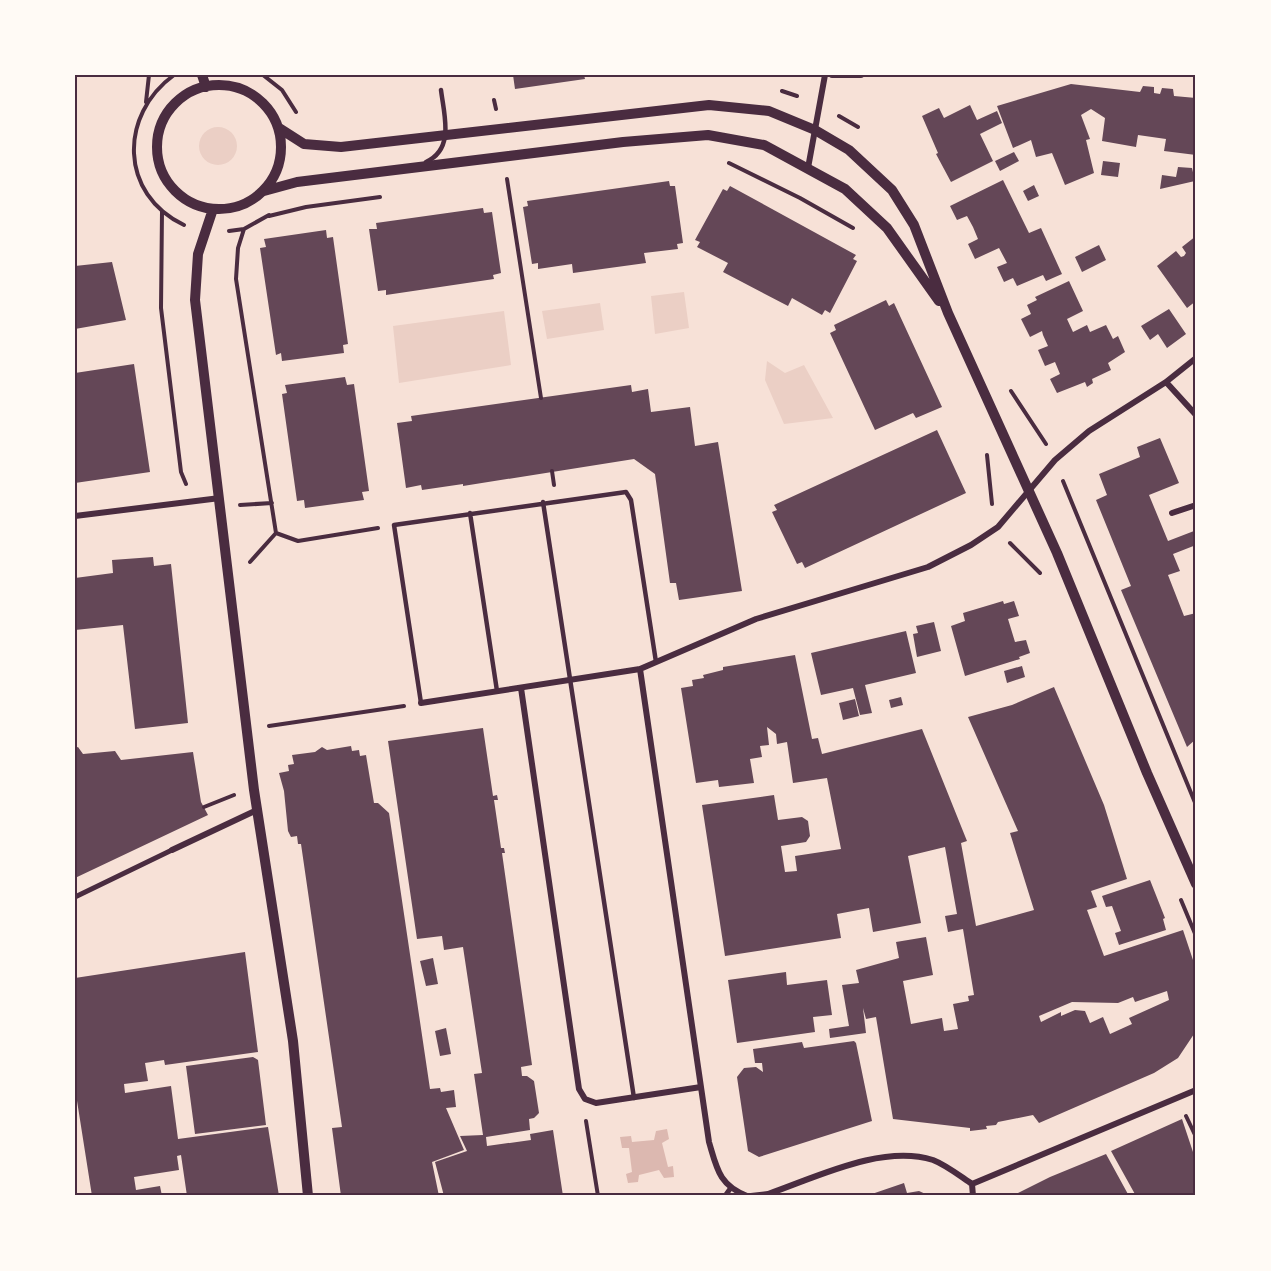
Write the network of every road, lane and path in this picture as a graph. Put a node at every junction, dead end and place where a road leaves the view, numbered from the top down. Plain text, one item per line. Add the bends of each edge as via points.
1 (149, 75) edge
2 (174, 75) edge
3 (202, 75) edge
4 (263, 75) edge
5 (825, 75) edge
6 (832, 75) edge
7 (861, 75) edge
8 (206, 87) junction
9 (441, 90) dead end
10 (146, 103) junction
11 (496, 111) dead end
12 (279, 128) junction
13 (499, 130) junction
14 (815, 130) junction
15 (447, 136) junction
16 (304, 144) junction
17 (504, 158) junction
18 (728, 162) dead end
19 (808, 168) junction
20 (410, 170) junction
21 (518, 177) dead end
22 (507, 178) junction
23 (495, 180) dead end
24 (297, 182) junction
25 (264, 191) junction
26 (382, 196) dead end
27 (800, 198) dead end
28 (213, 209) junction
29 (162, 211) junction
30 (269, 216) junction
31 (244, 229) junction
32 (205, 231) junction
33 (948, 313) junction
34 (1196, 358) edge
35 (1166, 382) junction
36 (1009, 388) dead end
37 (541, 398) dead end
38 (1196, 415) edge
39 (986, 451) dead end
40 (1055, 460) junction
41 (1028, 490) junction
42 (220, 498) junction
43 (194, 502) junction
44 (543, 502) junction
45 (272, 503) junction
46 (1196, 505) edge
47 (470, 513) junction
48 (1172, 513) dead end
49 (75, 516) edge
50 (394, 525) junction
51 (998, 527) junction
52 (276, 533) junction
53 (1044, 580) dead end
54 (229, 585) junction
55 (656, 662) junction
56 (640, 669) junction
57 (570, 680) junction
58 (521, 688) junction
59 (497, 692) junction
60 (421, 703) junction
61 (247, 730) junction
62 (1196, 805) edge
63 (257, 810) junction
64 (172, 850) joint
65 (1196, 884) edge
66 (1178, 892) dead end
67 (75, 897) edge
68 (1196, 936) edge
69 (701, 1087) junction
70 (1196, 1090) edge
71 (634, 1098) junction
72 (585, 1099) junction
73 (972, 1184) junction
74 (730, 1189) junction
75 (308, 1196) edge
76 (598, 1196) edge
77 (725, 1196) edge
78 (749, 1196) edge
79 (973, 1196) edge

1 - 10 path
2 - 10 path
3 - 8 street
4 - 16 path via 282,90 296,112
5 - 14 street
6 - 7 street
8 - 12 street via 225,85 242,89 258,98
8 - 28 street via 187,94 172,107 157,143 159,163 173,188 195,205
9 - 15 lane
10 - 29 path via 135,134 135,167 145,191
11 - 13 path
12 - 16 street
12 - 25 street via 282,151 276,172
13 - 14 street via 709,105 769,111
13 - 15 street
14 - 19 street
14 - 33 street via 849,150 892,190 914,225
15 - 16 street via 341,147
15 - 20 lane via 433,159
17 - 19 street via 708,135 764,145
17 - 20 street
17 - 22 path
18 - 27 path
19 - 33 street via 845,189 887,228
20 - 24 street
21 - 22 path
22 - 23 path
22 - 37 path
24 - 25 street
24 - 30 path
25 - 28 street via 231,209
26 - 30 path
28 - 32 street
29 - 32 path via 182,224
29 - 43 path via 161,308 165,352 181,472
30 - 31 path
31 - 32 path
31 - 45 path via 236,279
32 - 42 street via 195,273 195,300
33 - 41 street
34 - 35 street
35 - 38 street
35 - 40 street via 1089,431
36 - 40 path
39 - 51 path via 992,511
40 - 41 street
40 - 62 path
41 - 51 street
41 - 65 street
42 - 43 street
42 - 45 path via 234,506
42 - 54 street
43 - 49 street
44 - 47 lane
44 - 55 lane via 626,492 631,500
44 - 57 lane
45 - 52 path
46 - 48 street
47 - 50 lane
47 - 59 lane
50 - 52 path via 298,541
50 - 60 lane
51 - 53 path
51 - 55 street via 928,567 756,619
52 - 54 path
54 - 61 street
55 - 56 street
56 - 57 street
56 - 69 street
57 - 58 street
57 - 71 lane
58 - 59 street
58 - 72 street via 579,1089
59 - 60 street
60 - 61 path
61 - 63 street
63 - 64 street
63 - 75 street via 293,1041
64 - 67 street
66 - 68 path
69 - 71 street
69 - 74 street via 709,1142 718,1173
70 - 73 street
71 - 72 street via 596,1102
72 - 76 path
73 - 78 street via 935,1161 907,1154 873,1158 768,1194
73 - 79 street
74 - 77 street
74 - 78 street

